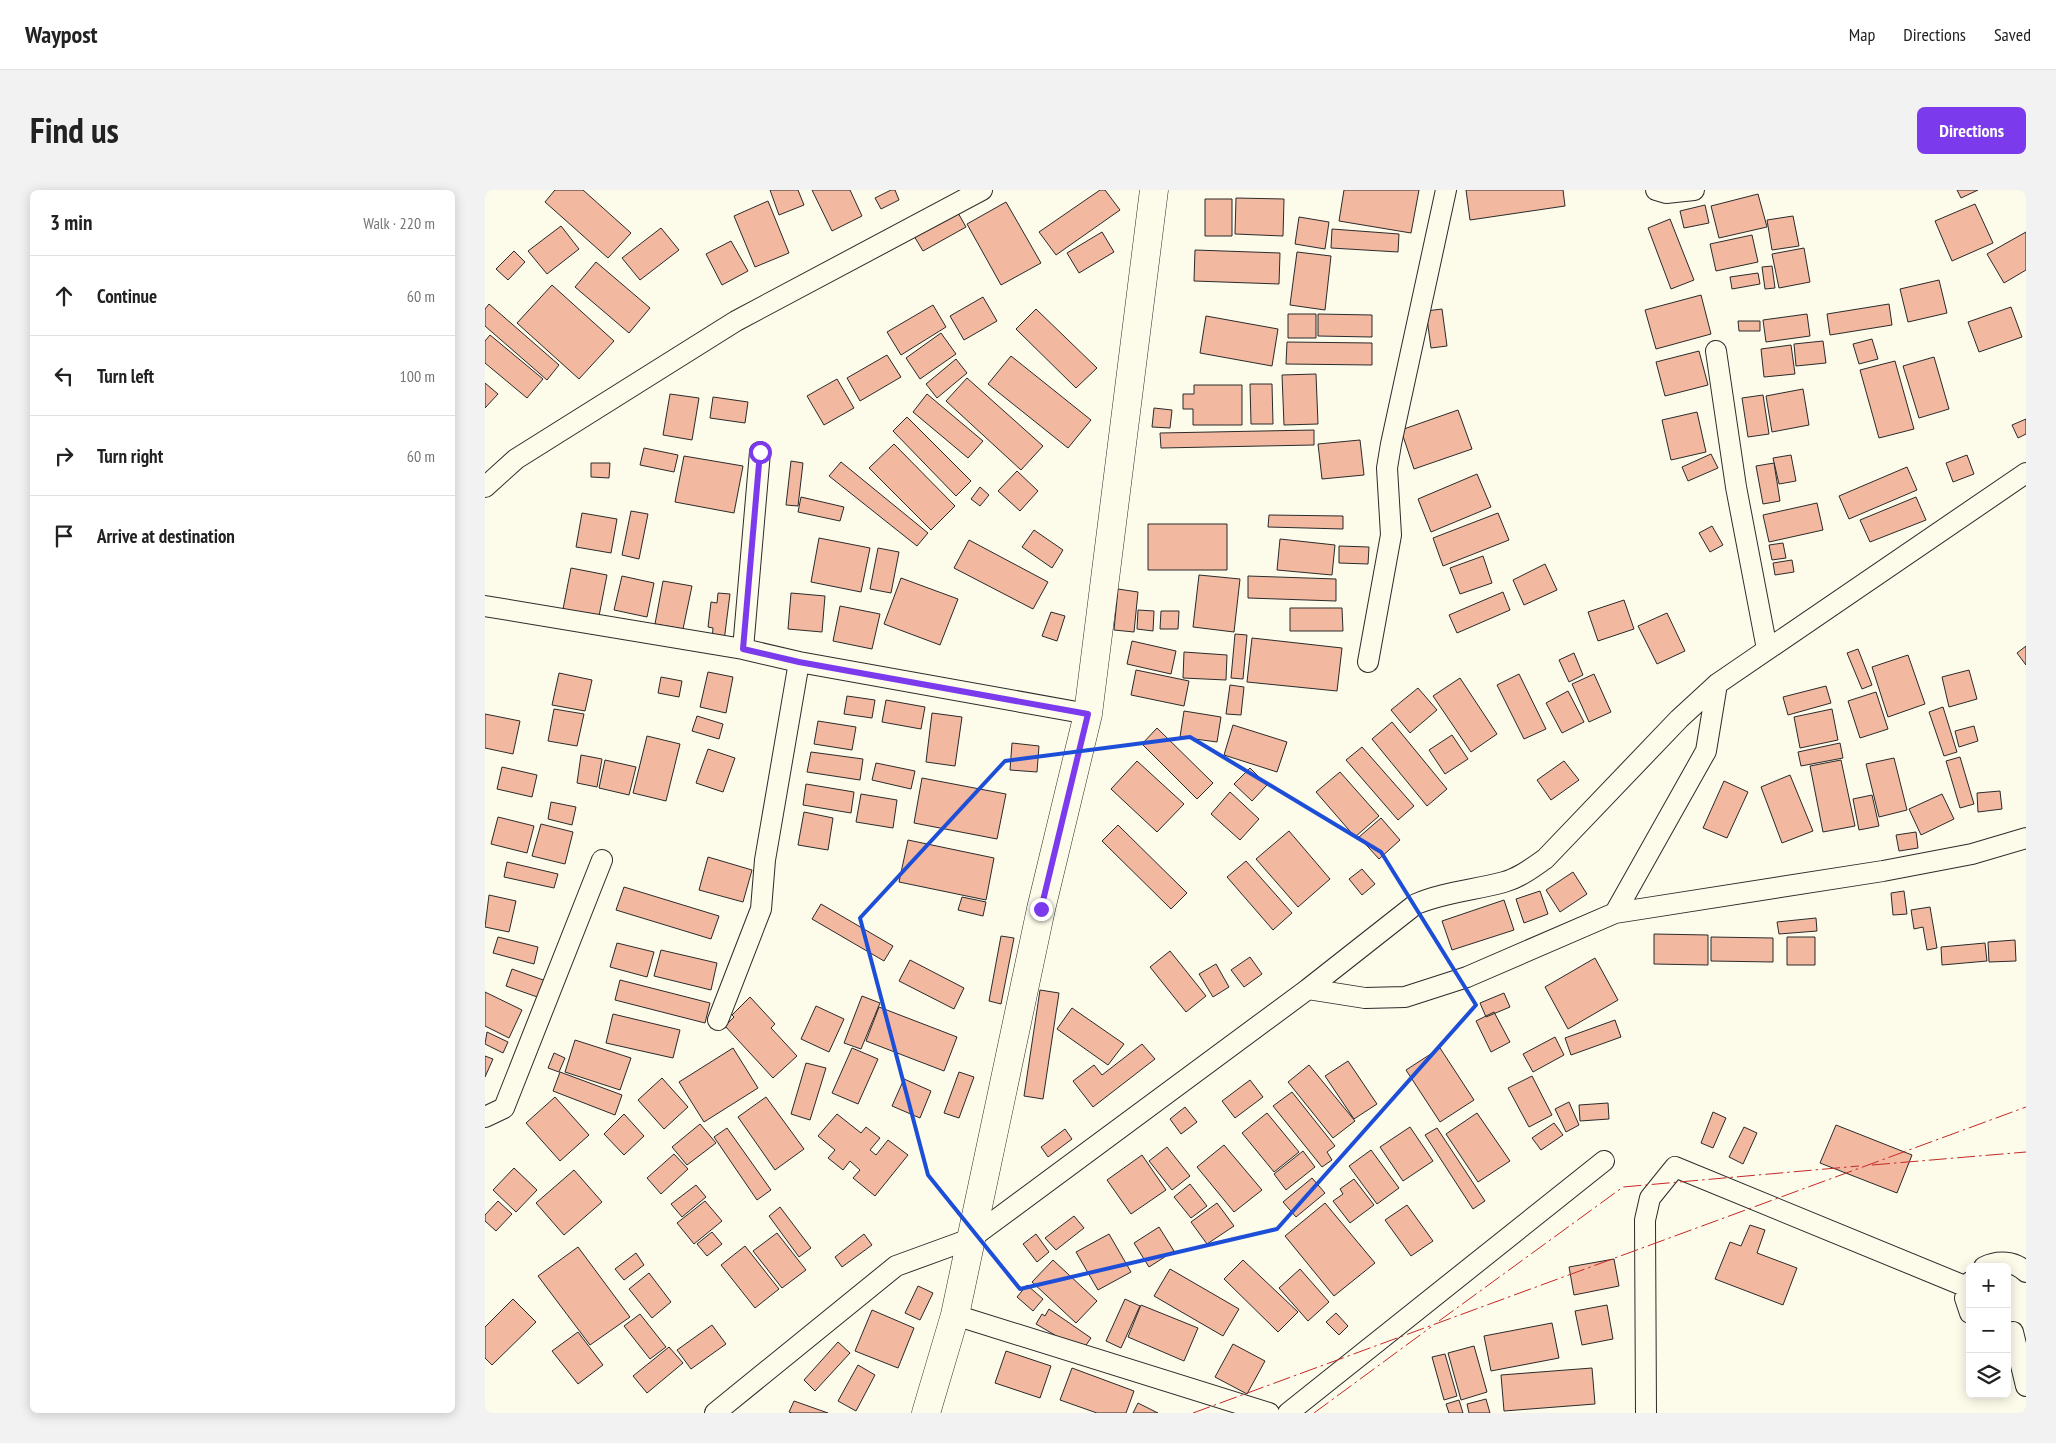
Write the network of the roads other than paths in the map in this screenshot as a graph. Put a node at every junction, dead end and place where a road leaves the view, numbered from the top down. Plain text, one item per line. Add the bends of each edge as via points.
1 (982, 190) edge
2 (1154, 190) edge
3 (1446, 190) edge
4 (1656, 190) edge
5 (1694, 190) edge
6 (1716, 350) dead end
7 (760, 452) dead end
8 (2026, 473) edge
9 (485, 487) edge
10 (485, 606) edge
11 (743, 649) junction
12 (1767, 649) junction
13 (799, 662) junction
14 (1368, 662) dead end
15 (1717, 684) junction
16 (1088, 714) junction
17 (2026, 838) edge
18 (602, 860) dead end
19 (1615, 913) junction
20 (1307, 989) junction
21 (718, 1020) dead end
22 (485, 1117) edge
23 (1604, 1161) dead end
24 (970, 1239) junction
25 (2011, 1264) edge
26 (2026, 1272) edge
27 (1966, 1284) edge
28 (955, 1315) junction
29 (2015, 1329) edge
30 (2026, 1386) edge
31 (715, 1413) edge
32 (926, 1413) edge
33 (1269, 1413) edge
34 (1288, 1413) edge
35 (1646, 1413) edge

1 - 9 street via 736,321 517,459
2 - 16 main road
3 - 14 street via 1387,468 1391,535
4 - 5 street via 1666,193
6 - 12 street via 1736,487
7 - 11 street
8 - 12 street
10 - 11 street
11 - 13 street
12 - 15 street
13 - 16 street
13 - 21 street via 765,860 761,909
15 - 19 street via 1706,751
15 - 20 street via 1679,719 1545,859 1505,882 1433,897 1416,904
16 - 24 main road via 1041,909
17 - 19 street via 1972,854 1883,871
18 - 22 street via 504,1108
19 - 20 street via 1467,977 1405,997 1365,998
20 - 24 street
23 - 34 street
24 - 28 main road
24 - 31 street via 896,1266
25 - 26 street
27 - 35 street via 1675,1167 1650,1198 1645,1220
28 - 32 main road
28 - 33 street
29 - 30 street

